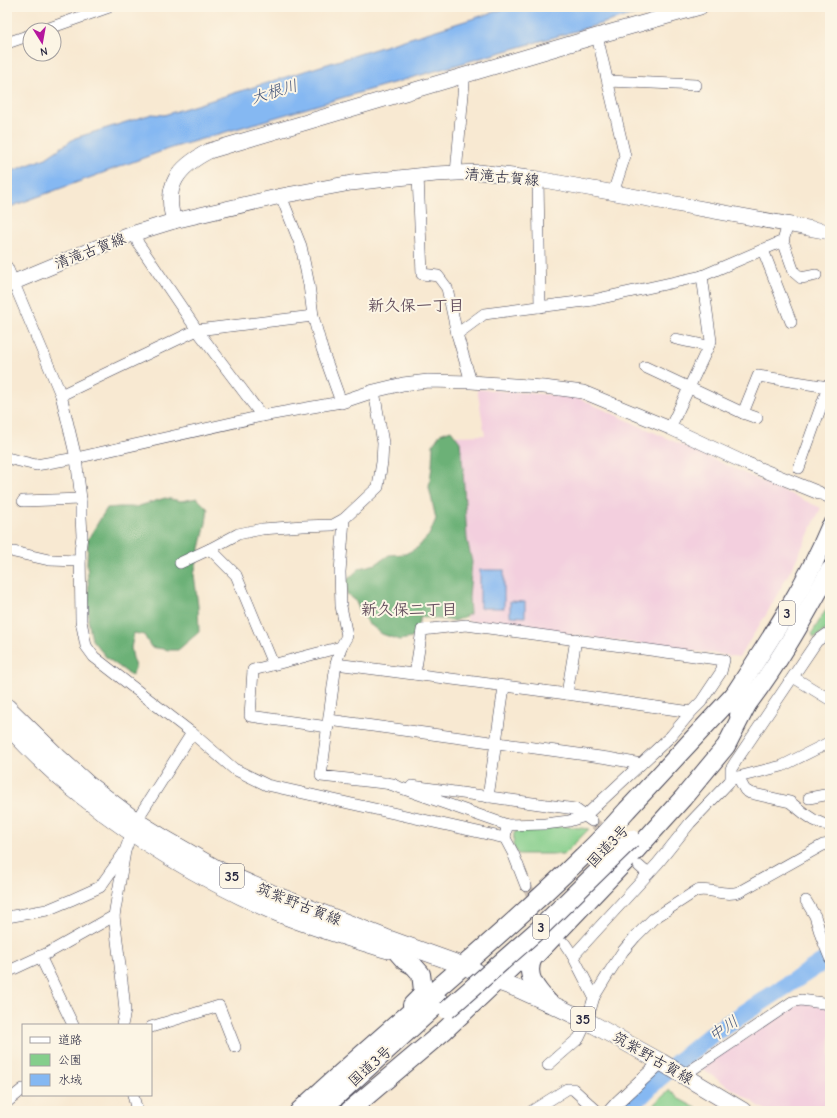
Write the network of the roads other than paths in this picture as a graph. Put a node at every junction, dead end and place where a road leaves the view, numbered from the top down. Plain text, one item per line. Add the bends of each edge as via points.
1 (109, 7) edge
2 (700, 7) edge
3 (62, 24) edge
4 (597, 36) junction
5 (22, 38) edge
6 (7, 43) edge
7 (462, 76) junction
8 (608, 81) junction
9 (696, 85) dead end
10 (456, 173) junction
11 (418, 175) junction
12 (538, 179) junction
13 (614, 193) junction
14 (282, 196) junction
15 (174, 221) junction
16 (788, 224) junction
17 (830, 232) edge
18 (135, 233) junction
19 (783, 241) junction
20 (763, 250) junction
21 (7, 267) edge
22 (816, 275) dead end
23 (702, 276) junction
24 (10, 283) edge
25 (540, 307) junction
26 (313, 316) junction
27 (791, 322) dead end
28 (197, 330) junction
29 (457, 334) junction
30 (676, 339) dead end
31 (708, 346) junction
32 (645, 367) dead end
33 (471, 382) junction
34 (689, 388) junction
35 (374, 391) junction
36 (61, 394) junction
37 (341, 402) junction
38 (743, 413) junction
39 (262, 416) junction
40 (757, 418) dead end
41 (670, 428) junction
42 (7, 458) edge
43 (76, 458) junction
44 (799, 468) dead end
45 (824, 495) edge
46 (81, 499) junction
47 (23, 501) dead end
48 (344, 520) junction
49 (830, 527) edge
50 (210, 549) junction
51 (14, 552) dead end
52 (80, 561) junction
53 (180, 563) dead end
54 (830, 570) edge
55 (830, 632) edge
56 (576, 639) junction
57 (341, 647) junction
58 (273, 664) junction
59 (336, 664) junction
60 (415, 674) junction
61 (793, 677) junction
62 (504, 687) junction
63 (567, 694) junction
64 (830, 699) edge
65 (741, 700) junction
66 (7, 707) edge
67 (691, 712) junction
68 (328, 724) junction
69 (7, 725) edge
70 (192, 733) junction
71 (830, 742) edge
72 (496, 743) junction
73 (641, 764) junction
74 (734, 779) junction
75 (387, 783) junction
76 (830, 794) edge
77 (488, 798) junction
78 (809, 798) dead end
79 (588, 818) junction
80 (507, 825) junction
81 (830, 825) edge
82 (134, 827) junction
83 (505, 838) junction
84 (830, 844) edge
85 (125, 851) junction
86 (639, 866) dead end
87 (619, 868) junction
88 (648, 874) junction
89 (526, 886) tunnel mouth
90 (806, 901) dead end
91 (114, 916) junction
92 (7, 917) edge
93 (565, 944) dead end
94 (398, 953) junction
95 (40, 956) junction
96 (573, 956) junction
97 (830, 958) edge
98 (460, 969) junction
99 (7, 972) edge
100 (496, 981) junction
101 (594, 997) junction
102 (549, 1003) junction
103 (830, 1004) edge
104 (444, 1006) junction
105 (587, 1020) junction
106 (73, 1024) edge
107 (122, 1024) edge
108 (152, 1027) edge
109 (379, 1038) junction
110 (235, 1047) dead end
111 (548, 1065) dead end
112 (673, 1069) junction
113 (22, 1090) edge
114 (133, 1096) edge
115 (7, 1102) edge
116 (137, 1111) edge
117 (299, 1111) edge
118 (320, 1111) edge
119 (336, 1111) edge
120 (349, 1111) edge
121 (532, 1111) edge
122 (597, 1111) edge
123 (610, 1111) edge
124 (743, 1111) edge

1 - 3 street
2 - 4 main road
4 - 7 main road
4 - 8 street
5 - 6 street
7 - 10 street via 464,83
7 - 15 main road via 209,151 197,157 176,177 170,191
8 - 9 street
8 - 13 street via 625,156
10 - 11 main road, 清滝古賀線
10 - 12 main road, 清滝古賀線 via 479,172
11 - 14 main road, 清滝古賀線 via 351,183
11 - 29 street via 422,274 438,276 447,288
12 - 13 main road, 清滝古賀線
12 - 25 street
13 - 16 main road, 清滝古賀線
14 - 15 main road, 清滝古賀線
14 - 26 street via 301,246
15 - 18 main road, 清滝古賀線
16 - 17 main road, 清滝古賀線
16 - 19 street
18 - 24 main road, 清滝古賀線
18 - 28 street via 138,243
19 - 20 street
19 - 22 street via 794,272 801,278
20 - 23 street
20 - 27 street
21 - 24 street
23 - 25 street via 593,300
23 - 31 street via 710,341
24 - 36 street
25 - 29 street via 484,314
26 - 28 street
26 - 37 street
28 - 36 street
28 - 39 street
29 - 33 street
30 - 31 street
31 - 34 street
32 - 34 street
33 - 35 street via 428,381
33 - 41 street via 583,392
34 - 38 street
34 - 41 street
35 - 37 street
35 - 48 street via 383,443 378,487
36 - 43 street
37 - 39 street
38 - 40 street
38 - 44 street via 758,376 828,387
39 - 43 street
41 - 45 street via 743,462
42 - 43 street via 36,465
43 - 46 street
46 - 47 street
46 - 52 street
48 - 50 street via 333,525 268,529 238,534
48 - 57 street via 340,572 341,606 347,636
49 - 65 highway, 国道3号 / 3
50 - 53 street
50 - 58 street via 236,575
51 - 52 street via 49,560
52 - 70 street via 80,621 86,646 100,662
54 - 65 highway, 国道3号 / 3 via 765,680
55 - 61 street via 816,641
56 - 60 street via 466,625 422,630
56 - 63 street
56 - 67 street via 724,660 719,676
57 - 58 street
57 - 59 street
58 - 68 street via 253,670 250,716
59 - 60 street
59 - 68 street
60 - 62 street
61 - 64 street
61 - 74 street via 731,769
62 - 63 street
62 - 72 street
63 - 67 street
65 - 87 highway via 726,746
65 - 98 highway via 700,730 584,856
65 - 104 highway, 国道3号 / 3, bridge via 675,791 628,835 539,929
66 - 82 main road, 筑紫野古賀線 / 35
67 - 73 street via 672,736
68 - 72 street
68 - 75 street via 322,776
69 - 82 main road, 筑紫野古賀線 / 35 via 81,795
70 - 82 street
70 - 83 street via 234,769 267,785
71 - 74 street via 782,766
72 - 73 street
72 - 77 street
73 - 79 street
74 - 81 street via 750,793 790,802 814,820
74 - 88 street via 690,823
75 - 77 street
75 - 80 street
76 - 78 street
77 - 79 street via 575,809
79 - 80 street via 545,824
80 - 83 street
82 - 85 street
82 - 94 main road, 筑紫野古賀線 / 35 via 158,849 216,883 274,911
82 - 98 main road, 筑紫野古賀線 / 35 via 162,837 221,871
83 - 89 street
84 - 101 street via 823,845 739,892 726,894 696,890 653,919 635,937 623,951
85 - 91 street
85 - 92 street via 100,887 47,910
86 - 88 street
87 - 100 highway
87 - 102 highway via 529,965 537,990
88 - 96 street
90 - 97 street via 815,916
91 - 95 street
91 - 107 street via 125,1011
93 - 96 street
94 - 98 main road, 筑紫野古賀線 / 35
94 - 109 highway via 421,974 423,991
95 - 99 street
95 - 106 street
96 - 101 street
98 - 100 main road, 筑紫野古賀線 / 35
98 - 109 highway
100 - 102 main road, 筑紫野古賀線 / 35
100 - 120 highway via 445,1030
101 - 105 street
102 - 105 main road, 筑紫野古賀線 / 35
103 - 112 street via 801,1000 792,1002
104 - 118 highway, 国道3号 / 3
104 - 119 highway, 国道3号 / 3
105 - 111 street via 579,1038
105 - 112 main road, 筑紫野古賀線 / 35
108 - 110 street via 219,1006
109 - 117 highway
112 - 123 street via 618,1102
112 - 124 main road, 筑紫野古賀線 / 35
113 - 115 street
114 - 116 street
121 - 122 street via 567,1089 573,1089

